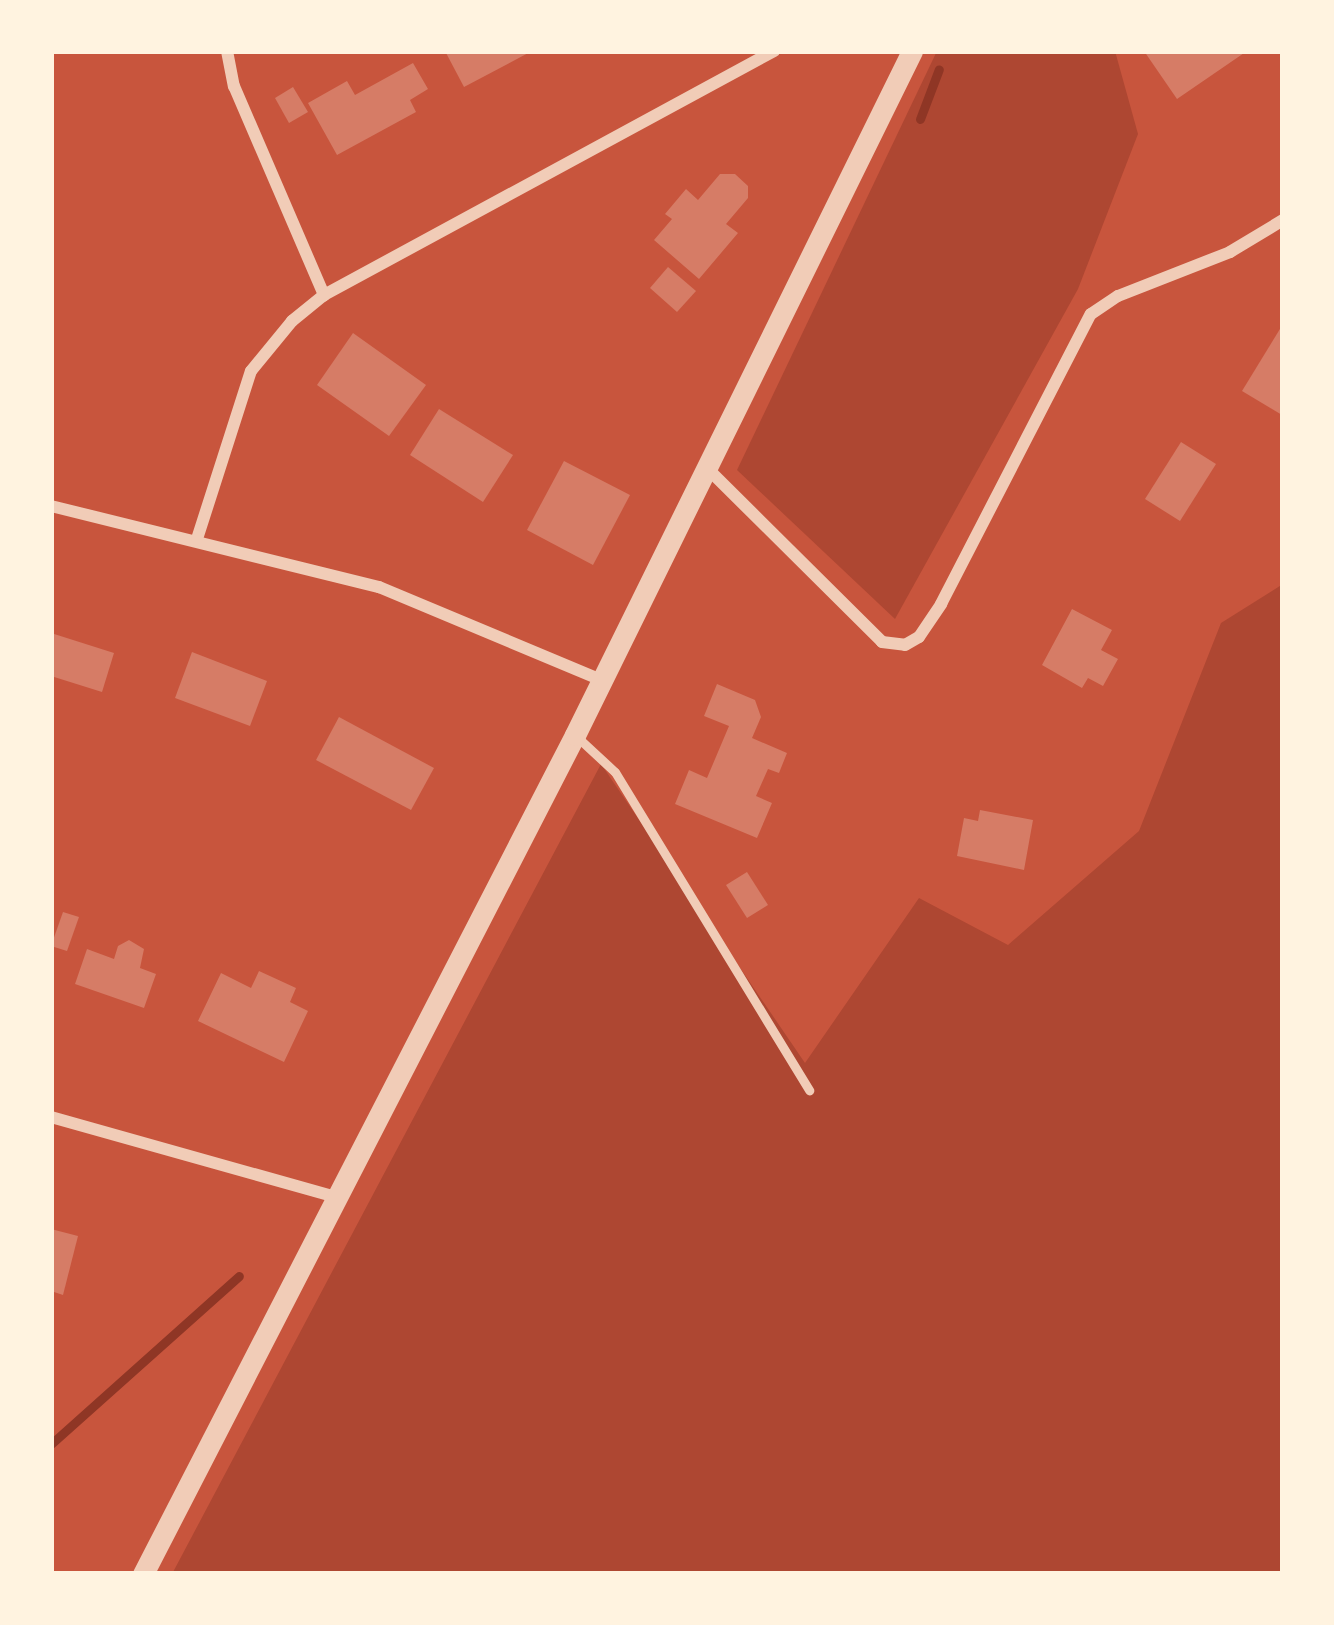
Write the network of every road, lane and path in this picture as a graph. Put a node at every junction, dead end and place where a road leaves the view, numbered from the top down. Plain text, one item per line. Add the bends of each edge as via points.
1 (227, 51) edge
2 (774, 51) edge
3 (912, 51) edge
4 (1283, 220) edge
5 (324, 295) junction
6 (707, 469) junction
7 (51, 506) edge
8 (197, 539) junction
9 (601, 680) junction
10 (575, 735) junction
11 (809, 1090) dead end
12 (51, 1117) edge
13 (335, 1197) junction
14 (143, 1574) edge

1 - 5 street via 234,86
2 - 5 street
3 - 6 street
4 - 6 street via 1090,314 941,604 905,645 882,642
5 - 8 street via 250,371
6 - 9 street
7 - 8 street
8 - 9 street via 379,587
9 - 10 street
10 - 11 lane via 615,772
10 - 13 street
12 - 13 street
13 - 14 street

